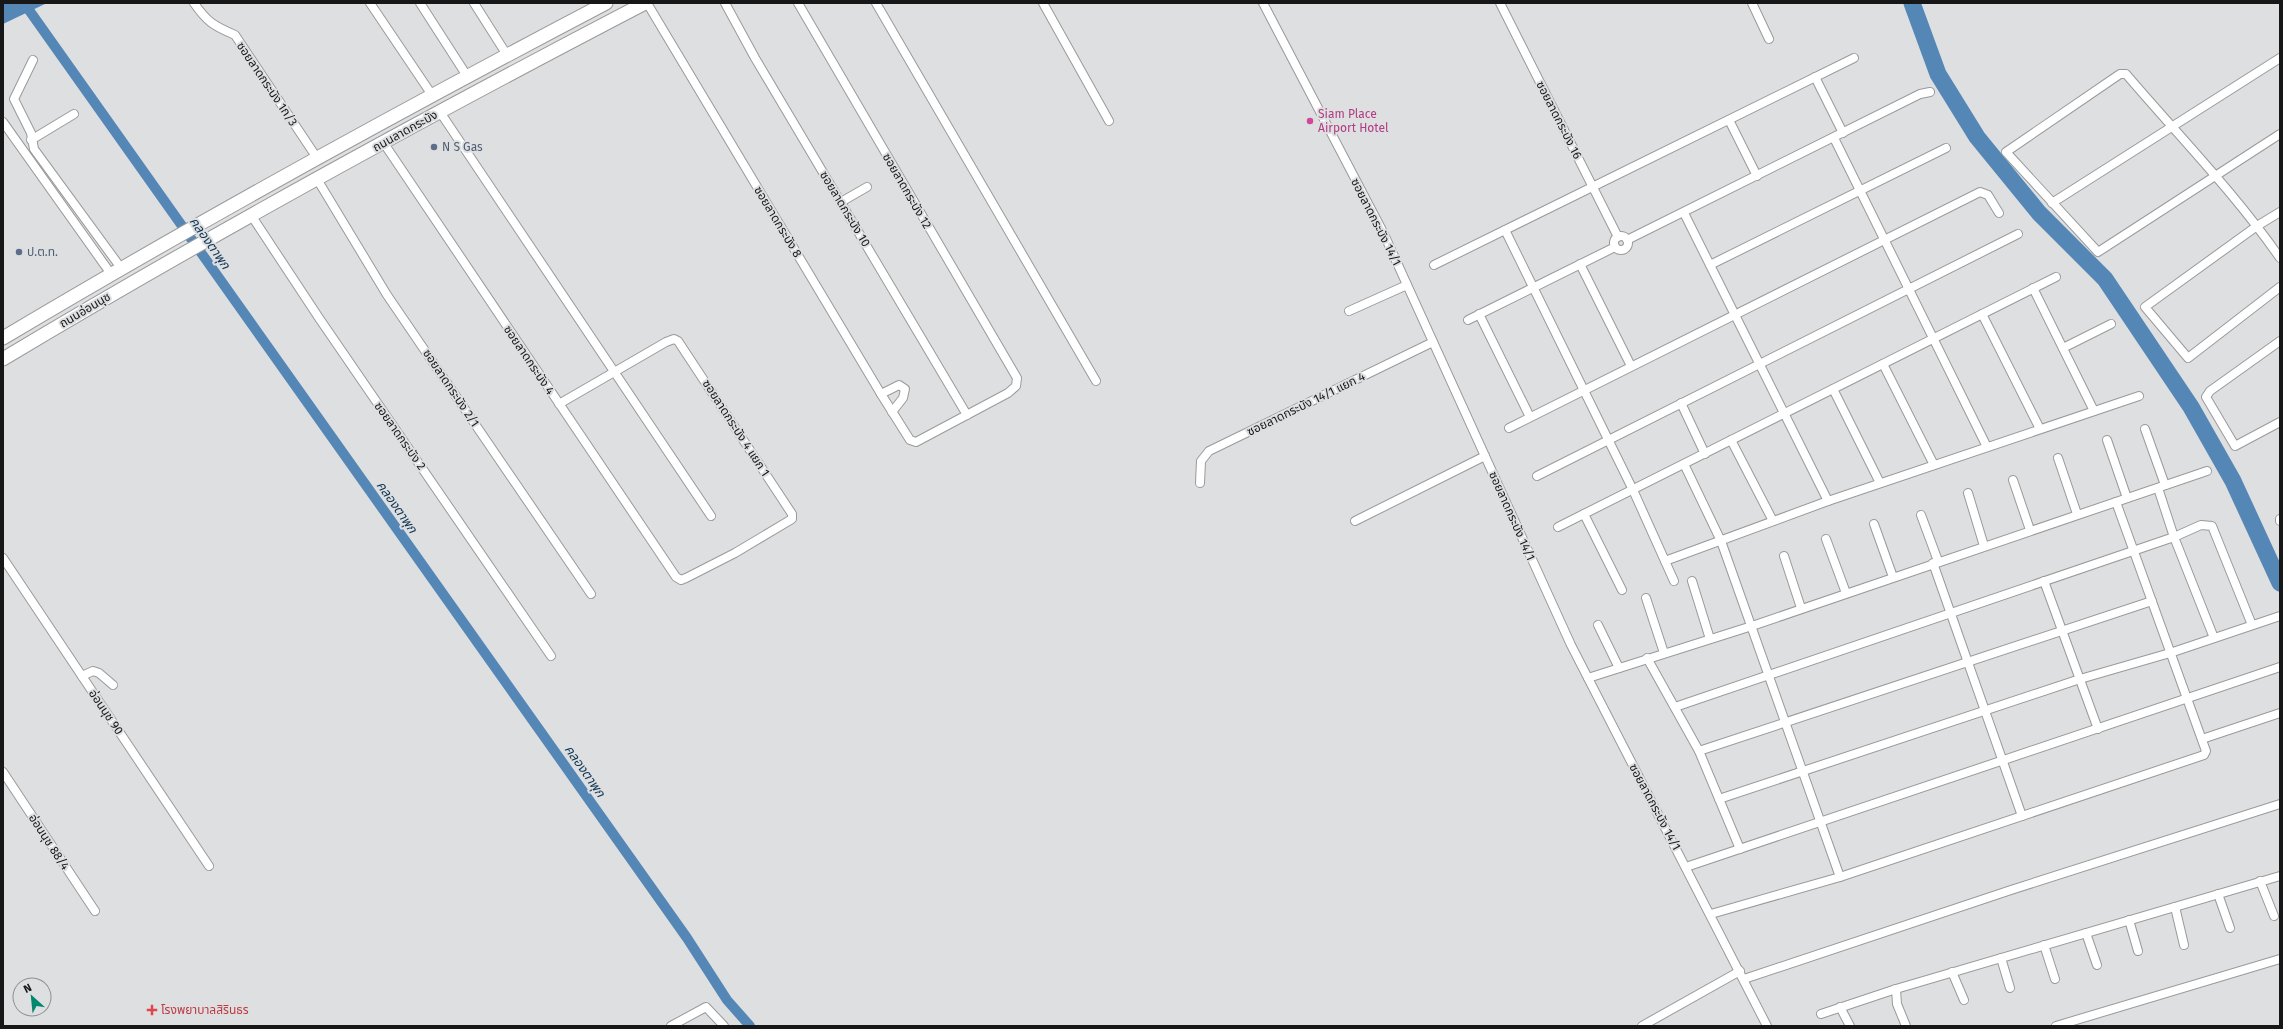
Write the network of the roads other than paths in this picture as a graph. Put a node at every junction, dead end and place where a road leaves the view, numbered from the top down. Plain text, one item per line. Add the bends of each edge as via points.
1 (194, 3) edge
2 (370, 3) edge
3 (420, 3) edge
4 (474, 3) edge
5 (606, 3) edge
6 (646, 3) edge
7 (725, 3) edge
8 (798, 3) edge
9 (876, 3) edge
10 (1043, 3) edge
11 (1263, 3) edge
12 (1500, 3) edge
13 (1752, 3) edge
14 (1769, 39) dead end
15 (506, 55) junction
16 (1854, 58) dead end
17 (2280, 58) edge
18 (34, 60) dead end
19 (467, 76) junction
20 (1815, 77) junction
21 (1930, 92) dead end
22 (432, 95) junction
23 (440, 112) junction
24 (74, 114) dead end
25 (1729, 120) junction
26 (1110, 121) dead end
27 (3, 122) edge
28 (2171, 128) junction
29 (1844, 134) junction
30 (2280, 134) edge
31 (1834, 138) junction
32 (31, 140) junction
33 (384, 142) junction
34 (1946, 148) dead end
35 (317, 158) junction
36 (2216, 175) junction
37 (1757, 176) junction
38 (317, 179) junction
39 (867, 187) dead end
40 (1593, 188) junction
41 (1860, 191) junction
42 (841, 202) junction
43 (2052, 203) junction
44 (2280, 212) edge
45 (1684, 213) junction
46 (1999, 213) dead end
47 (251, 215) junction
48 (2257, 226) junction
49 (1505, 230) junction
50 (2018, 234) dead end
51 (1618, 237) junction
52 (1627, 240) junction
53 (1884, 240) junction
54 (1615, 247) junction
55 (153, 250) joint
56 (2280, 258) edge
57 (166, 262) joint
58 (1434, 264) dead end
59 (1580, 264) junction
60 (1710, 265) junction
61 (116, 271) junction
62 (2056, 277) dead end
63 (1407, 285) junction
64 (2280, 287) edge
65 (1533, 288) junction
66 (2033, 288) junction
67 (1909, 289) junction
68 (1349, 311) dead end
69 (1479, 314) junction
70 (1735, 314) junction
71 (1982, 314) junction
72 (1468, 320) dead end
73 (2111, 324) dead end
74 (3, 338) edge
75 (1933, 338) junction
76 (2280, 341) edge
77 (1433, 342) junction
78 (2063, 348) junction
79 (3, 358) edge
80 (1760, 364) junction
81 (1883, 364) junction
82 (1632, 366) junction
83 (614, 373) junction
84 (1096, 381) dead end
85 (1833, 389) junction
86 (1584, 390) junction
87 (881, 394) junction
88 (2138, 396) dead end
89 (1681, 403) junction
90 (559, 404) junction
91 (2094, 410) junction
92 (892, 412) junction
93 (1784, 413) junction
94 (967, 415) junction
95 (1530, 417) junction
96 (2280, 422) edge
97 (1509, 428) dead end
98 (2040, 429) junction
99 (2145, 429) dead end
100 (1608, 440) junction
101 (1731, 440) junction
102 (2107, 440) dead end
103 (1987, 447) junction
104 (1705, 454) junction
105 (1485, 456) junction
106 (2058, 458) dead end
107 (1684, 464) junction
108 (1934, 465) junction
109 (2207, 471) dead end
110 (1537, 476) dead end
111 (2013, 480) dead end
112 (1200, 483) dead end
113 (1880, 483) junction
114 (2161, 487) junction
115 (1633, 490) junction
116 (1968, 493) dead end
117 (2127, 498) junction
118 (1828, 501) junction
119 (2116, 502) junction
120 (1584, 514) junction
121 (2077, 514) junction
122 (1921, 515) dead end
123 (711, 516) dead end
124 (1355, 521) dead end
125 (1773, 521) junction
126 (1874, 524) dead end
127 (1558, 527) dead end
128 (2030, 530) junction
129 (2174, 537) junction
130 (1826, 539) dead end
131 (1721, 541) junction
132 (1984, 546) junction
133 (2134, 551) junction
134 (1784, 556) dead end
135 (3, 558) edge
136 (1665, 561) junction
137 (1935, 562) junction
138 (676, 577) joint
139 (1893, 577) junction
140 (1674, 581) dead end
141 (1692, 581) dead end
142 (2044, 581) junction
143 (1622, 590) dead end
144 (1846, 593) junction
145 (591, 594) dead end
146 (1646, 598) dead end
147 (2152, 601) junction
148 (1802, 608) junction
149 (1951, 613) junction
150 (2280, 616) edge
151 (1598, 625) dead end
152 (2252, 625) junction
153 (1752, 626) junction
154 (2062, 630) junction
155 (2214, 638) junction
156 (1710, 639) junction
157 (1664, 653) junction
158 (2170, 653) junction
159 (551, 656) dead end
160 (1647, 658) junction
161 (1968, 662) junction
162 (2280, 667) edge
163 (1619, 668) junction
164 (82, 676) junction
165 (1770, 676) junction
166 (1588, 678) junction
167 (2080, 679) junction
168 (113, 685) dead end
169 (2187, 699) junction
170 (1675, 707) junction
171 (1985, 710) junction
172 (2280, 713) edge
173 (1786, 724) junction
174 (2098, 728) junction
175 (2202, 740) junction
176 (1699, 751) junction
177 (2003, 760) junction
178 (3, 772) edge
179 (1803, 773) junction
180 (1719, 799) junction
181 (2280, 804) edge
182 (2022, 816) junction
183 (1822, 823) junction
184 (1740, 849) junction
185 (209, 866) dead end
186 (1686, 866) junction
187 (2280, 876) edge
188 (1840, 877) junction
189 (2260, 881) junction
190 (2218, 894) junction
191 (2175, 907) junction
192 (95, 911) dead end
193 (1711, 914) junction
194 (2274, 916) dead end
195 (2128, 920) junction
196 (2230, 928) dead end
197 (2086, 933) junction
198 (2044, 945) junction
199 (2184, 945) dead end
200 (2138, 951) dead end
201 (2001, 958) junction
202 (2280, 960) edge
203 (2097, 965) dead end
204 (1952, 972) junction
205 (1742, 975) junction
206 (2056, 979) dead end
207 (2010, 988) dead end
208 (1896, 989) junction
209 (1964, 1000) dead end
210 (1840, 1007) junction
211 (1821, 1014) dead end
212 (671, 1026) edge
213 (724, 1026) edge
214 (1642, 1026) edge
215 (1767, 1026) edge
216 (1850, 1026) edge
217 (1906, 1026) edge
218 (2056, 1026) edge

1 - 35 street, ซอยลาดกระบัง 1ก/3 via 207,20 225,32 235,35
2 - 22 street
3 - 19 street
4 - 15 street
5 - 15 main road, ถนนลาดกระบัง
6 - 23 main road, ถนนลาดกระบัง
6 - 87 street, ซอยลาดกระบัง 8
7 - 42 street, ซอยลาดกระบัง 10
8 - 94 street, ซอยลาดกระบัง 12 via 1017,378 1014,388
9 - 84 street
10 - 26 street
11 - 63 street, ซอยลาดกระบัง 14/1 via 1383,232
12 - 40 street, ซอยลาดกระบัง 16
13 - 14 street
15 - 19 main road, ถนนลาดกระบัง
16 - 20 street
17 - 28 street
18 - 32 street via 14,99 31,133
19 - 22 main road, ถนนลาดกระบัง
20 - 25 street
20 - 29 street
21 - 29 street via 1920,94
22 - 35 main road, ถนนลาดกระบัง
23 - 33 main road, ถนนลาดกระบัง
23 - 83 street
24 - 32 street
25 - 37 street
25 - 40 street
27 - 61 street
28 - 36 street
28 - 43 street
28 - 43 street via 2126,74 2120,74 2007,150 2006,155
29 - 31 street
30 - 36 street
31 - 37 street
31 - 41 street
32 - 61 street via 34,149
33 - 38 main road, ถนนลาดกระบัง
33 - 90 street, ซอยลาดกระบัง 4
34 - 41 street
35 - 55 main road, ถนนลาดกระบัง
36 - 43 street via 2098,252
36 - 48 street
37 - 45 street
38 - 47 main road, ถนนลาดกระบัง
38 - 145 street, ซอยลาดกระบัง 2/1 via 387,295
39 - 42 street
40 - 49 street
40 - 51 street, ซอยลาดกระบัง 16
41 - 53 street
41 - 60 street
42 - 94 street, ซอยลาดกระบัง 10
44 - 48 street
45 - 52 street
45 - 60 street
46 - 53 street via 1988,195 1980,192
47 - 57 main road, ถนนลาดกระบัง
47 - 159 street, ซอยลาดกระบัง 2
48 - 56 street
48 - 64 street via 2145,307 2188,358
49 - 58 street
49 - 65 street
50 - 67 street
51 - 52 street via 1625,237
51 - 54 street via 1614,243
52 - 54 street via 1624,249
53 - 67 street
53 - 70 street
54 - 59 street
55 - 61 main road, ถนนอ่อนนุช
57 - 79 main road, ถนนอ่อนนุช
59 - 65 street
59 - 82 street
60 - 70 street
61 - 74 main road, ถนนอ่อนนุช
62 - 66 street
63 - 68 street
63 - 77 street, ซอยลาดกระบัง 14/1
65 - 69 street
65 - 86 street
66 - 71 street
66 - 78 street
67 - 75 street
67 - 80 street
69 - 72 street
69 - 95 street
70 - 80 street
70 - 82 street
71 - 75 street
71 - 98 street
73 - 78 street
75 - 81 street
75 - 103 street
76 - 96 street via 2210,391 2206,397 2235,446
77 - 105 street, ซอยลาดกระบัง 14/1
77 - 112 street, ซอยลาดกระบัง 14/1 แยก 4 via 1209,451 1201,461
78 - 91 street
80 - 89 street
80 - 93 street
81 - 85 street
81 - 108 street
82 - 86 street
83 - 90 street, ซอยลาดกระบัง 4 แยก 1
83 - 123 street
83 - 138 street, ซอยลาดกระบัง 4 แยก 1 via 666,342 674,339 678,341 792,514 789,522 735,553 686,578 681,580
85 - 93 street
85 - 113 street
86 - 95 street
86 - 100 street
87 - 92 street, ซอยลาดกระบัง 8
87 - 92 street via 899,385 905,389 903,398
88 - 91 street
89 - 100 street
89 - 104 street
90 - 138 street, ซอยลาดกระบัง 4
91 - 98 street
92 - 94 street, ซอยลาดกระบัง 8 via 910,440 919,442
93 - 101 street
93 - 118 street
95 - 97 street
98 - 103 street
99 - 114 street
100 - 110 street
100 - 115 street
101 - 104 street
101 - 125 street
102 - 117 street
103 - 108 street
104 - 107 street
105 - 124 street
105 - 166 street, ซอยลาดกระบัง 14/1 via 1536,571
106 - 121 street
107 - 115 street
107 - 131 street
108 - 113 street
109 - 114 street
111 - 128 street
113 - 118 street
114 - 117 street
114 - 129 street
115 - 120 street
115 - 136 street
116 - 132 street
117 - 119 street
118 - 125 street
119 - 121 street
119 - 133 street
120 - 127 street
120 - 143 street
121 - 128 street
122 - 137 street
125 - 131 street
126 - 139 street
128 - 132 street
129 - 133 street
129 - 152 street via 2201,525 2212,526
129 - 155 street
130 - 144 street
131 - 136 street
131 - 153 street
132 - 137 street
133 - 142 street
133 - 147 street
134 - 148 street
135 - 164 street, อ่อนนุช 90
136 - 140 street
137 - 139 street
137 - 149 street
139 - 144 street
141 - 156 street
142 - 149 street
142 - 154 street
144 - 148 street
146 - 157 street
147 - 154 street
147 - 158 street
148 - 153 street
149 - 161 street
149 - 165 street
150 - 152 street
151 - 163 street
152 - 155 street
153 - 156 street
153 - 165 street
154 - 161 street
154 - 167 street
155 - 158 street
156 - 157 street
157 - 160 street
158 - 167 street
158 - 169 street
160 - 163 street
160 - 170 street
161 - 171 street
161 - 173 street
162 - 169 street
163 - 166 street
164 - 168 street via 93,671
164 - 185 street, อ่อนนุช 90
165 - 170 street
165 - 173 street
166 - 186 street, ซอยลาดกระบัง 14/1
167 - 171 street
167 - 174 street
169 - 174 street
169 - 175 street
170 - 176 street
171 - 177 street
171 - 179 street
172 - 175 street
173 - 176 street
173 - 179 street
174 - 177 street
175 - 182 street via 2206,751 2204,755
176 - 180 street
177 - 182 street
177 - 183 street
178 - 192 street, อ่อนนุช 88/4
179 - 180 street
179 - 183 street
180 - 184 street
181 - 205 street
182 - 188 street
183 - 184 street
183 - 188 street
184 - 186 street
186 - 193 street, ซอยลาดกระบัง 14/1
187 - 189 street
188 - 193 street
189 - 190 street
189 - 194 street
190 - 191 street
190 - 196 street
191 - 195 street
191 - 199 street
193 - 205 street, ซอยลาดกระบัง 14/1
195 - 197 street
195 - 200 street
197 - 198 street
197 - 203 street
198 - 201 street
198 - 206 street
201 - 204 street
201 - 207 street
202 - 218 street
204 - 208 street
204 - 209 street
205 - 214 street
205 - 215 street, ซอยลาดกระบัง 14/1
208 - 210 street
208 - 217 street via 1897,1004
210 - 211 street
210 - 216 street
212 - 213 street via 706,1007

